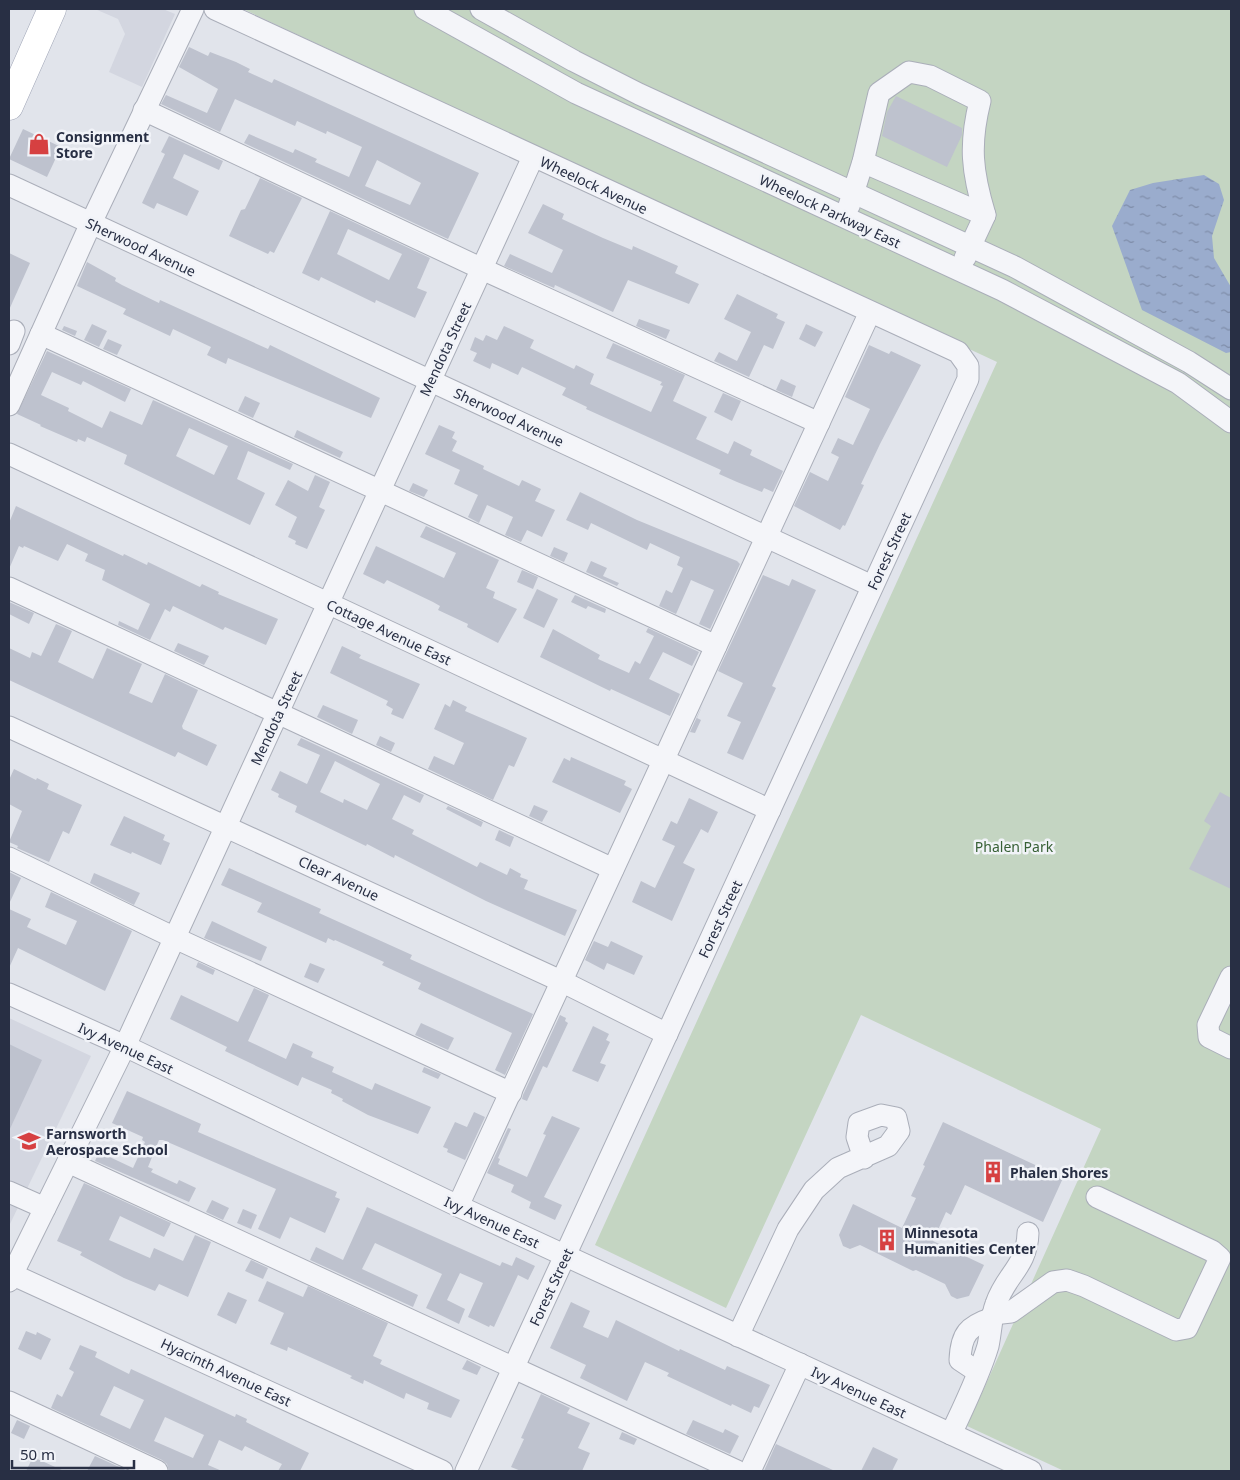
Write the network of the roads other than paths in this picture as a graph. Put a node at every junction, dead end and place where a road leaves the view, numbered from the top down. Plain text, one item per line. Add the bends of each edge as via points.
1 (52, 9) edge
2 (193, 9) edge
3 (215, 9) edge
4 (424, 9) edge
5 (480, 9) edge
6 (9, 106) edge
7 (144, 110) junction
8 (533, 158) junction
9 (863, 162) junction
10 (9, 185) edge
11 (853, 193) junction
12 (985, 215) junction
13 (845, 218) junction
14 (90, 223) junction
15 (971, 247) junction
16 (481, 269) junction
17 (959, 270) junction
18 (870, 312) junction
19 (41, 334) junction
20 (968, 366) joint
21 (430, 380) junction
22 (1231, 389) edge
23 (9, 405) edge
24 (1231, 422) edge
25 (819, 423) junction
26 (9, 454) edge
27 (380, 491) junction
28 (766, 537) junction
29 (872, 586) junction
30 (9, 588) edge
31 (328, 604) junction
32 (716, 646) junction
33 (278, 714) junction
34 (9, 727) edge
35 (663, 760) junction
36 (770, 810) junction
37 (227, 826) junction
38 (9, 858) edge
39 (613, 869) junction
40 (175, 938) junction
41 (1231, 977) edge
42 (563, 982) junction
43 (9, 994) edge
44 (667, 1034) junction
45 (124, 1046) junction
46 (1231, 1048) edge
47 (511, 1092) junction
48 (864, 1158) dead end
49 (68, 1162) junction
50 (9, 1192) edge
51 (1097, 1197) dead end
52 (458, 1206) junction
53 (45, 1208) junction
54 (1028, 1233) dead end
55 (565, 1256) junction
56 (10, 1276) edge
57 (993, 1316) junction
58 (738, 1336) junction
59 (800, 1364) junction
60 (514, 1367) junction
61 (9, 1402) edge
62 (951, 1434) junction
63 (157, 1471) edge
64 (442, 1471) edge
65 (466, 1471) edge
66 (736, 1471) edge
67 (750, 1471) edge
68 (1031, 1471) edge

1 - 6 main road
2 - 7 street
3 - 8 street, Wheelock Avenue
4 - 13 street, Wheelock Parkway East via 576,93
5 - 11 street, Wheelock Parkway East via 639,94
7 - 14 street
7 - 16 street
8 - 16 street, Mendota Street
8 - 18 street, Wheelock Avenue
9 - 11 street
9 - 12 street
9 - 12 street via 879,93 909,72 930,76 980,102 972,130 972,159
10 - 14 street, Sherwood Avenue
11 - 13 street
11 - 15 street, Wheelock Parkway East
12 - 15 street
13 - 17 street, Wheelock Parkway East
14 - 19 street
14 - 21 street, Sherwood Avenue
15 - 17 street
15 - 22 street, Wheelock Parkway East via 1015,267 1189,362
16 - 21 street, Mendota Street
16 - 25 street
17 - 24 street, Wheelock Parkway East via 1178,384
18 - 20 street, Wheelock Avenue via 958,352
18 - 25 street
19 - 23 street
19 - 27 street
20 - 29 street, Forest Street via 968,379
21 - 27 street, Mendota Street
21 - 28 street, Sherwood Avenue
25 - 28 street
26 - 31 street, Cottage Avenue East
27 - 31 street, Mendota Street
27 - 32 street
28 - 29 street, Sherwood Avenue
28 - 32 street
29 - 36 street, Forest Street
30 - 33 street
31 - 33 street, Mendota Street
31 - 35 street, Cottage Avenue East
32 - 35 street
33 - 37 street, Mendota Street
33 - 39 street
34 - 37 street, Clear Avenue
35 - 36 street, Cottage Avenue East
35 - 39 street
36 - 44 street, Forest Street
37 - 40 street, Mendota Street
37 - 42 street, Clear Avenue
38 - 40 street
39 - 42 street
40 - 45 street, Mendota Street
40 - 47 street
41 - 46 street via 1208,1025 1209,1037
42 - 44 street, Clear Avenue
42 - 47 street
43 - 45 street, Ivy Avenue East
44 - 55 street, Forest Street
45 - 49 street, Mendota Street
45 - 52 street, Ivy Avenue East
47 - 52 street
48 - 58 street via 838,1168 814,1190 788,1229
49 - 53 street, Mendota Street
49 - 60 street
50 - 53 street
51 - 57 street via 1212,1251 1220,1258 1187,1328 1176,1330 1067,1280 1053,1282 1011,1312
52 - 55 street, Ivy Avenue East
53 - 56 street, Mendota Street
54 - 57 street via 1021,1263 1005,1282
55 - 58 street, Ivy Avenue East
55 - 60 street, Forest Street
56 - 64 street, Hyacinth Avenue East
57 - 62 street via 988,1346
58 - 59 street, Ivy Avenue East
59 - 62 street, Ivy Avenue East
59 - 67 street
60 - 65 street, Forest Street
60 - 66 street
61 - 63 street
62 - 68 street, Ivy Avenue East

